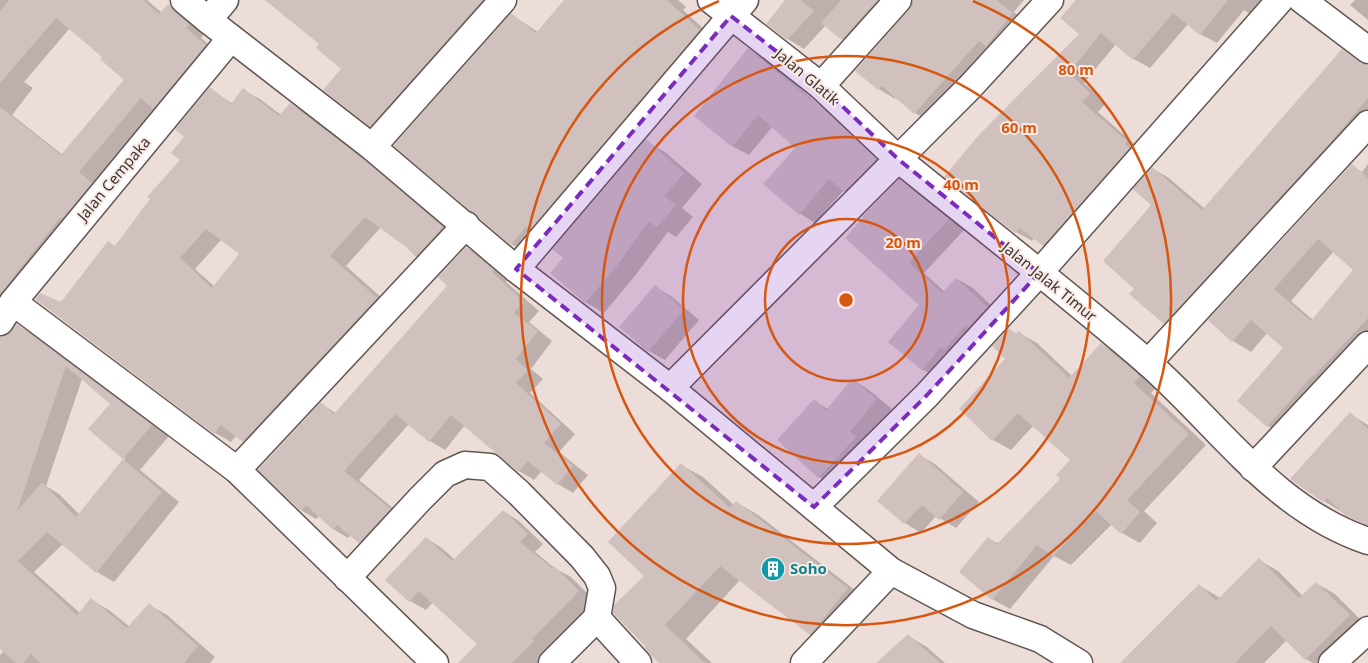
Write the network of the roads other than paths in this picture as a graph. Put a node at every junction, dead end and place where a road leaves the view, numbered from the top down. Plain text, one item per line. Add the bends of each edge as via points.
1 (184, 0) edge
2 (225, 0) edge
3 (503, 0) edge
4 (898, 0) edge
5 (1050, 0) edge
6 (1280, 0) edge
7 (1302, 0) edge
8 (729, 5) edge
9 (208, 20) junction
10 (231, 38) junction
11 (1368, 50) edge
12 (821, 86) junction
13 (1368, 124) edge
14 (372, 147) junction
15 (898, 159) junction
16 (466, 225) junction
17 (516, 269) junction
18 (1039, 273) junction
19 (6, 312) edge
20 (1368, 345) edge
21 (1148, 363) junction
22 (670, 388) junction
23 (1253, 468) junction
24 (237, 470) junction
25 (814, 507) junction
26 (1368, 541) edge
27 (891, 571) junction
28 (347, 578) junction
29 (597, 618) junction
30 (1368, 630) edge
31 (435, 663) edge
32 (552, 663) edge
33 (638, 663) edge
34 (804, 663) edge
35 (1079, 663) edge
36 (1332, 663) edge

1 - 9 street
2 - 9 street
3 - 14 street
4 - 12 street
5 - 15 street
6 - 18 street
7 - 11 street
8 - 12 street, Jalan Glatik
8 - 17 street
9 - 10 street
10 - 14 street
10 - 19 street, Jalan Cempaka
12 - 15 street, Jalan Glatik
13 - 21 street
14 - 16 street
15 - 18 street, Jalan Jalak Timur
15 - 22 street
16 - 17 street
16 - 24 street
17 - 22 street
18 - 21 street, Jalan Jalak Timur
18 - 25 street via 928,395
19 - 24 street
20 - 23 street
21 - 23 street, Jalan Jalak Timur
22 - 25 street
23 - 26 street, Jalan Jalak Timur via 1299,507 1350,535
24 - 28 street
25 - 27 street
27 - 34 street
27 - 35 street via 973,615 1040,639
28 - 29 street via 445,474 465,465 490,467 582,557 597,576 602,588
28 - 31 street
29 - 32 street
29 - 33 street
30 - 36 street

